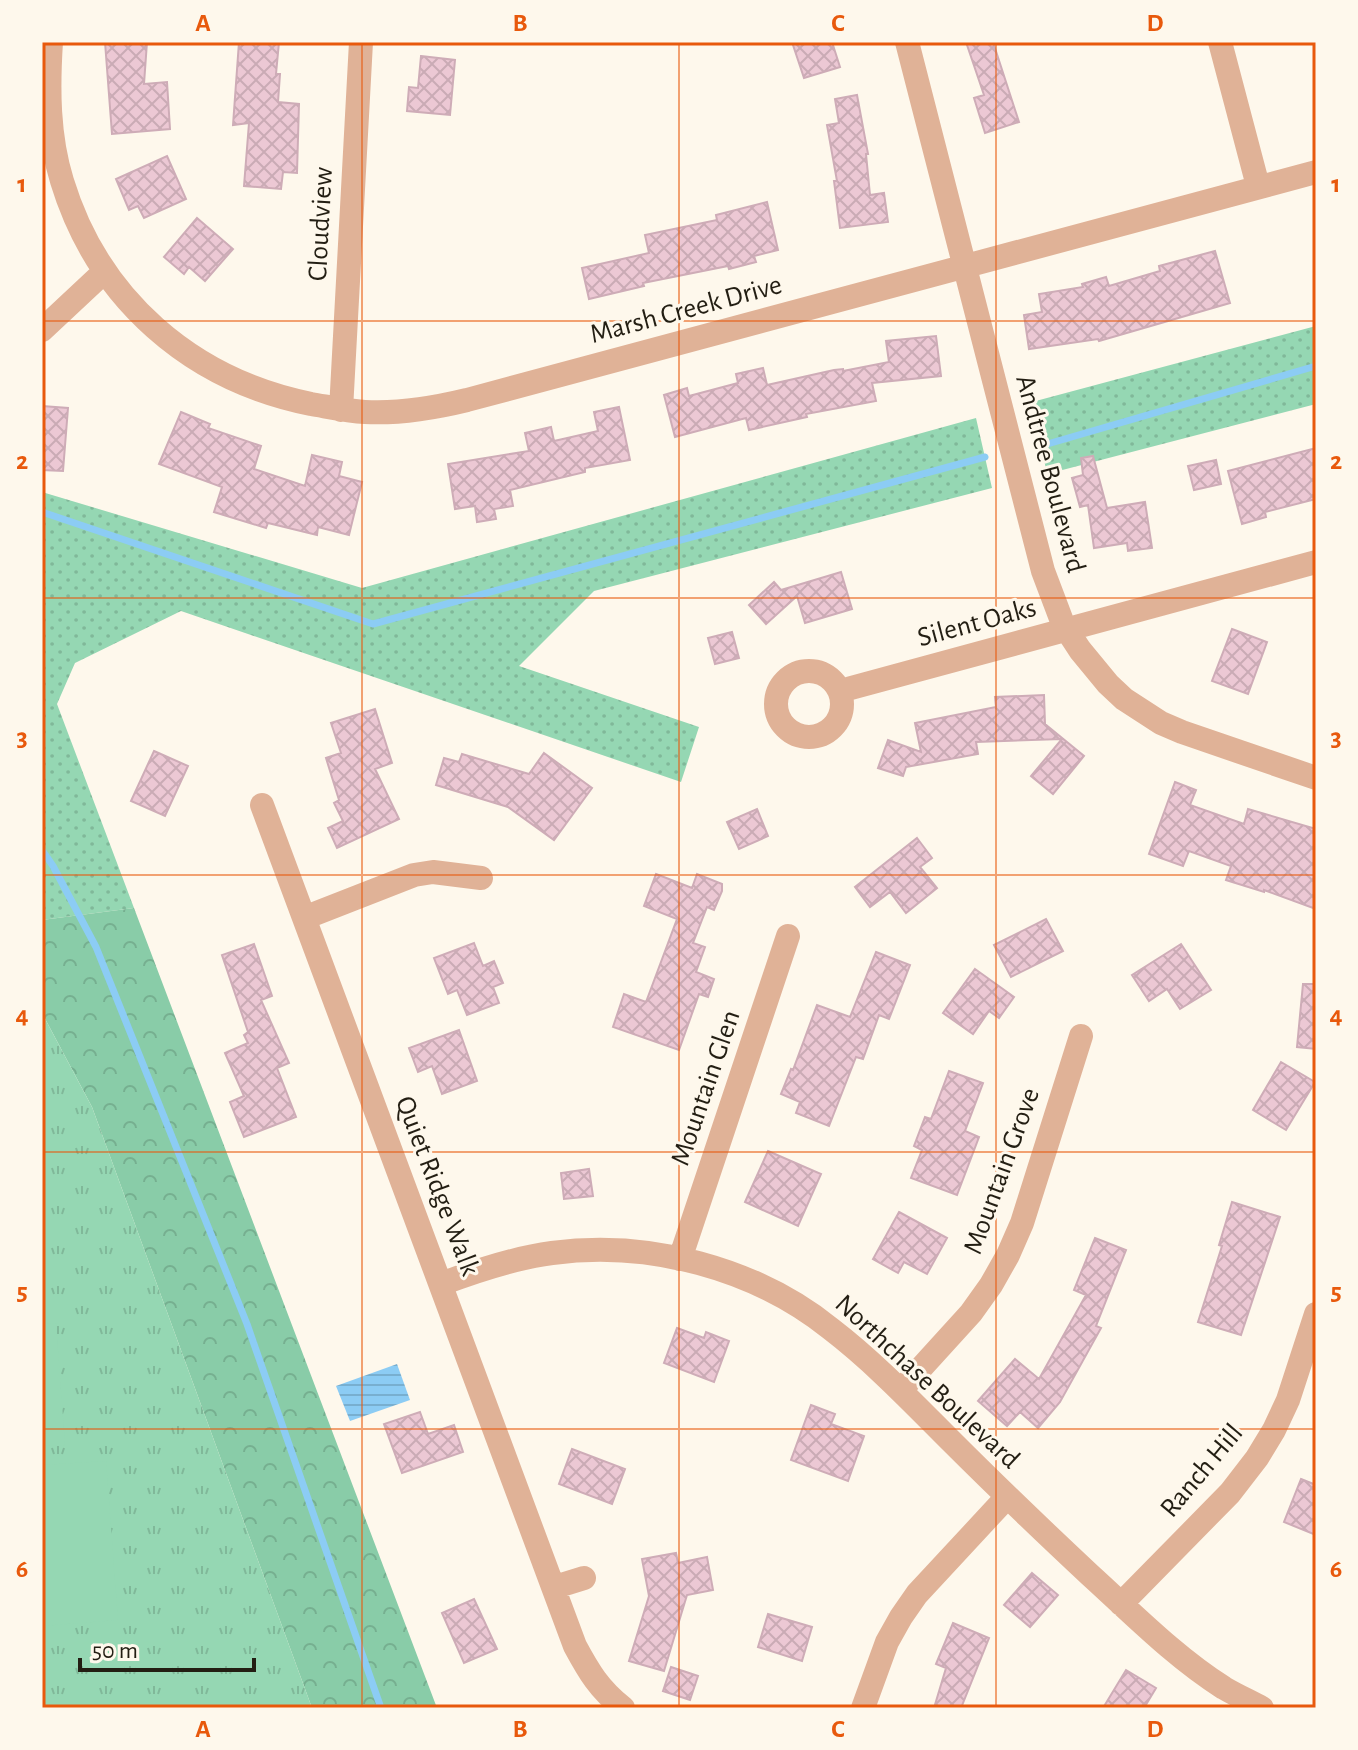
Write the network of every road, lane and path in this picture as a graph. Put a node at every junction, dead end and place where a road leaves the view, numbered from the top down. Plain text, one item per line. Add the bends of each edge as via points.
1 (51, 42) edge
2 (361, 42) edge
3 (907, 42) edge
4 (1220, 42) edge
5 (1316, 172) edge
6 (1258, 186) junction
7 (965, 265) junction
8 (104, 272) junction
9 (42, 330) edge
10 (341, 410) junction
11 (1316, 562) edge
12 (1067, 630) junction
13 (840, 691) dead end
14 (1316, 778) edge
15 (262, 805) dead end
16 (481, 878) dead end
17 (304, 918) junction
18 (788, 936) dead end
19 (1081, 1036) dead end
20 (680, 1259) junction
21 (441, 1284) junction
22 (1316, 1314) edge
23 (901, 1390) junction
24 (1007, 1497) junction
25 (584, 1578) dead end
26 (555, 1587) junction
27 (1121, 1604) junction
28 (1218, 1698) edge
29 (623, 1708) edge
30 (863, 1708) edge
31 (1262, 1708) edge

1 - 8 street, Marsh Creek Drive via 53,144 72,211
2 - 10 street, Cloudview
3 - 7 street, Andtree Boulevard
4 - 6 street
5 - 6 street, Marsh Creek Drive
6 - 7 street, Marsh Creek Drive
7 - 10 street, Marsh Creek Drive via 456,403 399,412
7 - 12 street, Andtree Boulevard via 1043,571
8 - 9 street
8 - 10 street, Marsh Creek Drive via 141,316 195,359 257,389
11 - 12 street, Silent Oaks
12 - 13 street, Silent Oaks
12 - 14 street, Andtree Boulevard via 1108,684 1142,712 1182,732
15 - 17 street, Quiet Ridge Walk
16 - 17 street via 414,875
17 - 21 street, Quiet Ridge Walk
18 - 20 street, Mountain Glen
19 - 23 street, Mountain Grove via 1008,1255 971,1313
20 - 21 street, Northchase Boulevard via 632,1251 553,1253
20 - 23 street, Northchase Boulevard via 748,1280 797,1305
21 - 26 street, Quiet Ridge Walk
22 - 27 street, Ranch Hill via 1288,1400 1257,1458 1230,1493
23 - 24 street, Northchase Boulevard
24 - 27 street, Northchase Boulevard
24 - 30 street via 901,1617
25 - 26 street
26 - 29 street, Quiet Ridge Walk via 591,1676
27 - 28 street, Northchase Boulevard
28 - 31 street, Northchase Boulevard

